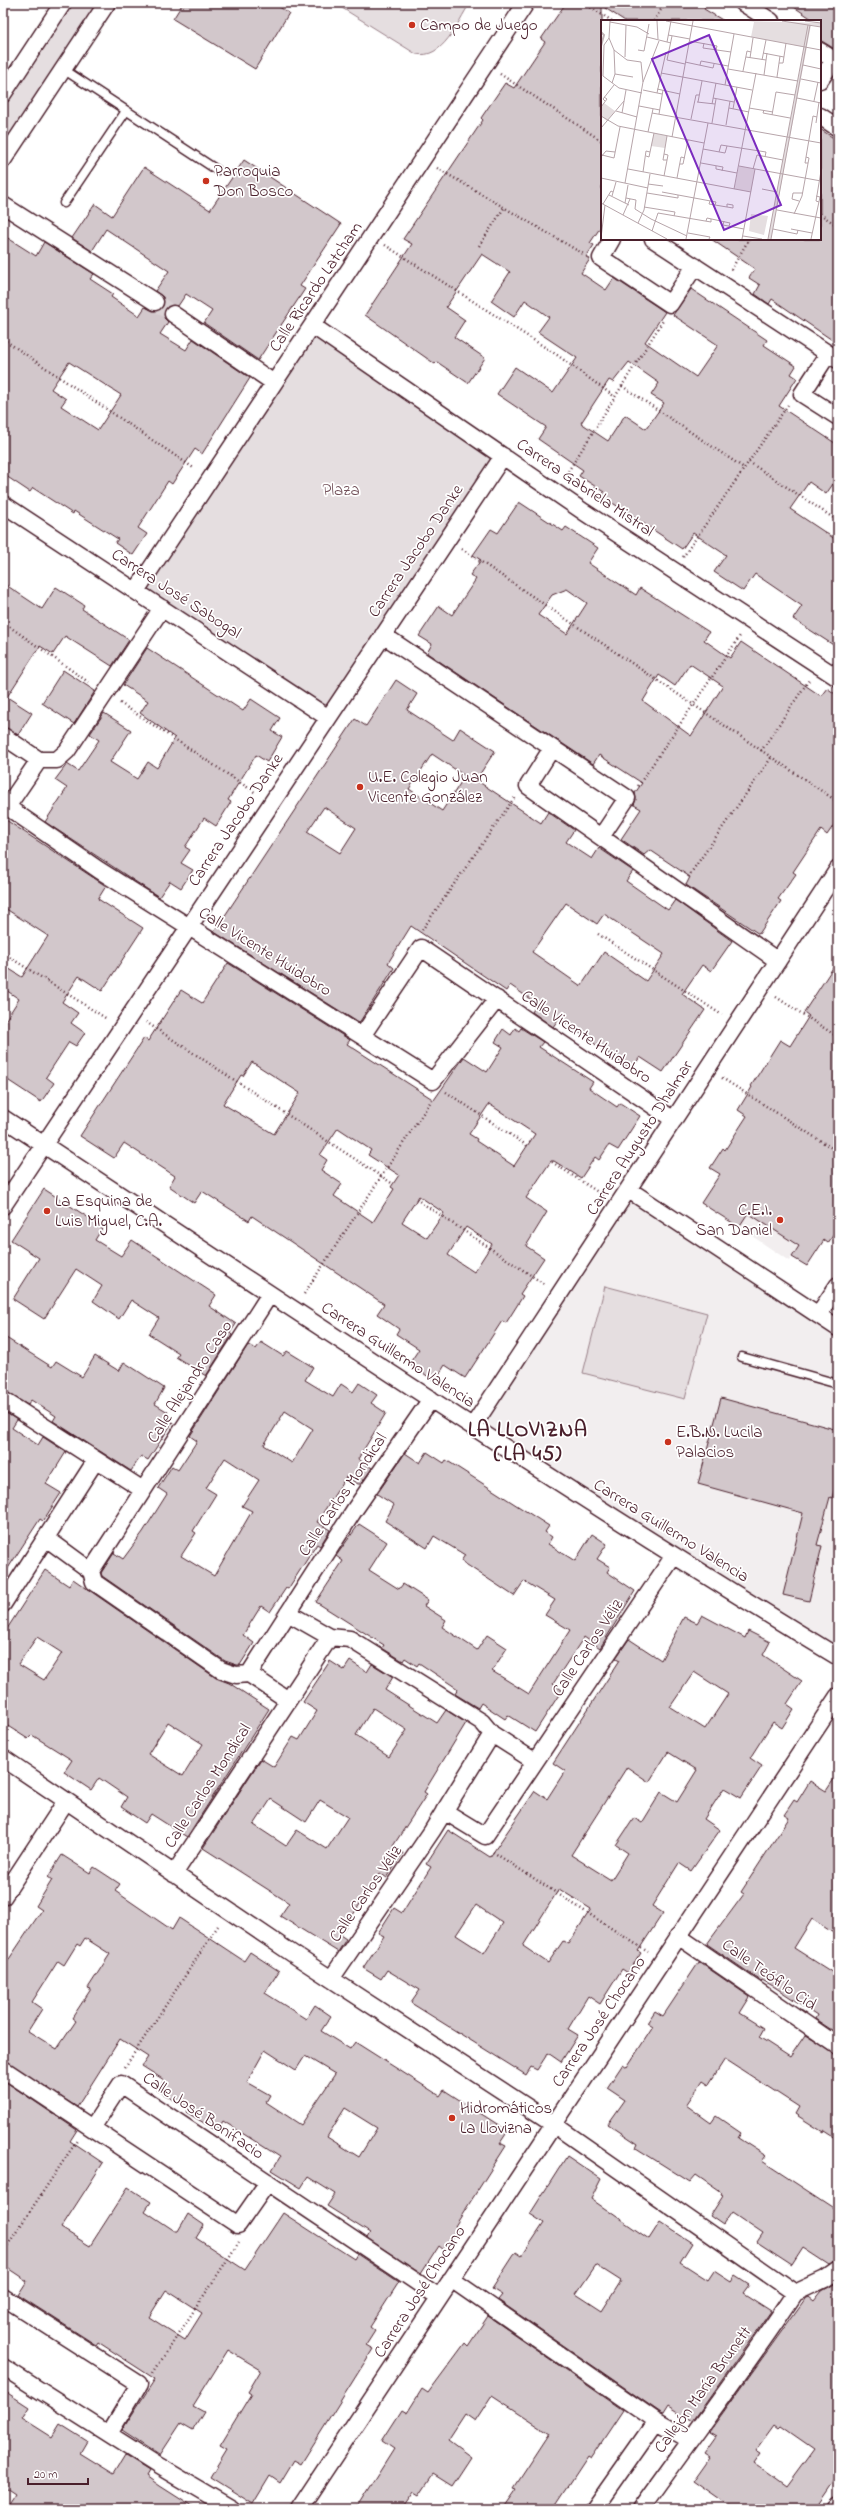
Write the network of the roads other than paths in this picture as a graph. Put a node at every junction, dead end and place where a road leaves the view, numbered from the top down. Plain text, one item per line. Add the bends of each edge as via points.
1 (63, 3) edge
2 (107, 3) edge
3 (526, 3) edge
4 (743, 3) edge
5 (762, 19) edge
6 (821, 52) edge
7 (63, 69) junction
8 (821, 79) edge
9 (3, 94) edge
10 (126, 111) junction
11 (821, 117) edge
12 (838, 128) edge
13 (3, 160) edge
14 (217, 170) dead end
15 (64, 204) dead end
16 (3, 205) edge
17 (611, 240) edge
18 (655, 240) edge
19 (695, 266) junction
20 (155, 302) tunnel mouth
21 (173, 314) tunnel mouth
22 (313, 326) junction
23 (833, 357) edge
24 (274, 383) junction
25 (838, 417) edge
26 (503, 456) junction
27 (3, 504) edge
28 (136, 591) junction
29 (162, 608) junction
30 (383, 635) junction
31 (838, 678) edge
32 (327, 717) junction
33 (3, 736) edge
34 (552, 748) junction
35 (38, 760) junction
36 (5, 806) edge
37 (601, 837) junction
38 (838, 869) edge
39 (188, 927) junction
40 (778, 961) junction
41 (497, 999) junction
42 (362, 1036) junction
43 (3, 1118) edge
44 (674, 1120) junction
45 (44, 1145) junction
46 (629, 1190) junction
47 (3, 1206) edge
48 (838, 1285) edge
49 (270, 1294) junction
50 (818, 1315) junction
51 (838, 1328) edge
52 (742, 1357) dead end
53 (838, 1384) edge
54 (431, 1399) junction
55 (3, 1400) edge
56 (473, 1426) junction
57 (96, 1460) junction
58 (143, 1490) junction
59 (46, 1538) junction
60 (673, 1556) junction
61 (91, 1571) junction
62 (3, 1604) edge
63 (288, 1613) junction
64 (330, 1637) junction
65 (838, 1657) edge
66 (249, 1674) junction
67 (838, 1696) edge
68 (288, 1700) junction
69 (492, 1734) junction
70 (3, 1758) edge
71 (534, 1761) junction
72 (66, 1801) junction
73 (444, 1811) junction
74 (174, 1874) junction
75 (3, 1897) edge
76 (678, 1936) junction
77 (331, 1979) junction
78 (838, 2046) edge
79 (3, 2069) edge
80 (553, 2124) junction
81 (90, 2126) junction
82 (268, 2182) junction
83 (838, 2270) edge
84 (451, 2279) junction
85 (795, 2293) junction
86 (3, 2296) edge
87 (439, 2297) junction
88 (3, 2367) edge
89 (656, 2421) junction
90 (109, 2434) junction
91 (690, 2440) junction
92 (601, 2506) edge
93 (838, 2506) edge
94 (232, 2509) edge
95 (299, 2509) edge
96 (641, 2509) edge
97 (835, 2509) edge

1 - 9 street
2 - 7 street
3 - 22 street, Calle Ricardo Latcham
4 - 5 street
6 - 8 street via 834,60
7 - 10 lane
7 - 13 street
10 - 14 lane
10 - 15 lane
11 - 12 street
16 - 20 street
17 - 19 street via 601,258 670,304
18 - 19 street
19 - 23 street
21 - 24 street
22 - 24 street, Calle Ricardo Latcham
22 - 26 street, Carrera Gabriela Mistral
23 - 25 street via 802,394
24 - 28 street, Calle Ricardo Latcham
26 - 30 street, Carrera Jacobo Danke
26 - 31 street, Carrera Gabriela Mistral
27 - 28 street, Carrera José Sabogal
28 - 29 street, Carrera José Sabogal
29 - 32 street, Carrera José Sabogal
29 - 35 street via 67,751 57,760
30 - 32 street, Carrera Jacobo Danke
30 - 34 street
32 - 39 street, Carrera Jacobo Danke
33 - 35 street
34 - 37 street via 528,786
34 - 37 street via 627,798
35 - 36 street, Calle Vicente Huidobro
36 - 39 street, Calle Vicente Huidobro
37 - 40 street
38 - 40 street, Carrera Augusto Dhalmar
39 - 42 street, Calle Vicente Huidobro
39 - 45 street, Carrera Jacobo Danke
40 - 44 street, Carrera Augusto Dhalmar
41 - 42 street, Calle Vicente Huidobro via 435,1084
41 - 42 street, Calle Vicente Huidobro via 421,948
41 - 44 street, Calle Vicente Huidobro
43 - 45 street, Carrera Guillermo Valencia
44 - 46 street, Carrera Augusto Dhalmar
45 - 47 street, Carrera Jacobo Danke
45 - 49 street, Carrera Guillermo Valencia
46 - 50 street
46 - 56 street, Carrera Augusto Dhalmar
48 - 50 street
49 - 54 street, Carrera Guillermo Valencia
49 - 58 street, Calle Alejandro Caso
50 - 51 street
52 - 53 lane
54 - 56 street, Carrera Guillermo Valencia
54 - 63 street, Calle Carlos Mondical
55 - 57 street
56 - 60 street, Carrera Guillermo Valencia
57 - 58 street
57 - 59 street
58 - 61 street, Calle Alejandro Caso
59 - 61 street
59 - 62 street
60 - 65 street, Carrera Guillermo Valencia
60 - 71 street, Calle Carlos Véliz
61 - 66 street via 94,1582 221,1670 236,1675
63 - 64 street
63 - 66 street, Calle Carlos Mondical
64 - 68 street, Calle Carlos Mondical
64 - 69 street via 350,1639 482,1722
66 - 68 street
67 - 76 street, Carrera José Chocano
68 - 74 street, Calle Carlos Mondical
69 - 71 street
69 - 73 street, Calle Carlos Véliz
70 - 72 street
71 - 73 street, Calle Carlos Véliz via 485,1836
72 - 74 street
72 - 75 street
73 - 77 street, Calle Carlos Véliz
74 - 77 street
76 - 78 street, Calle Teófilo Cid
76 - 80 street, Carrera José Chocano
77 - 80 street
79 - 81 street
80 - 84 street, Carrera José Chocano
80 - 85 street
81 - 82 street, Calle José Bonifacio via 121,2084
81 - 82 street, Calle José Bonifacio via 238,2225
82 - 87 street, Calle José Bonifacio
83 - 85 street
84 - 87 street, Carrera José Chocano
84 - 89 street
85 - 91 street, Callejón María Brunett via 718,2405
86 - 90 street via 139,2384
87 - 95 street, Carrera José Chocano
88 - 90 street
89 - 91 street
89 - 92 street, Callejón María Brunett
90 - 94 street
91 - 96 street, Callejón María Brunett
93 - 97 street

